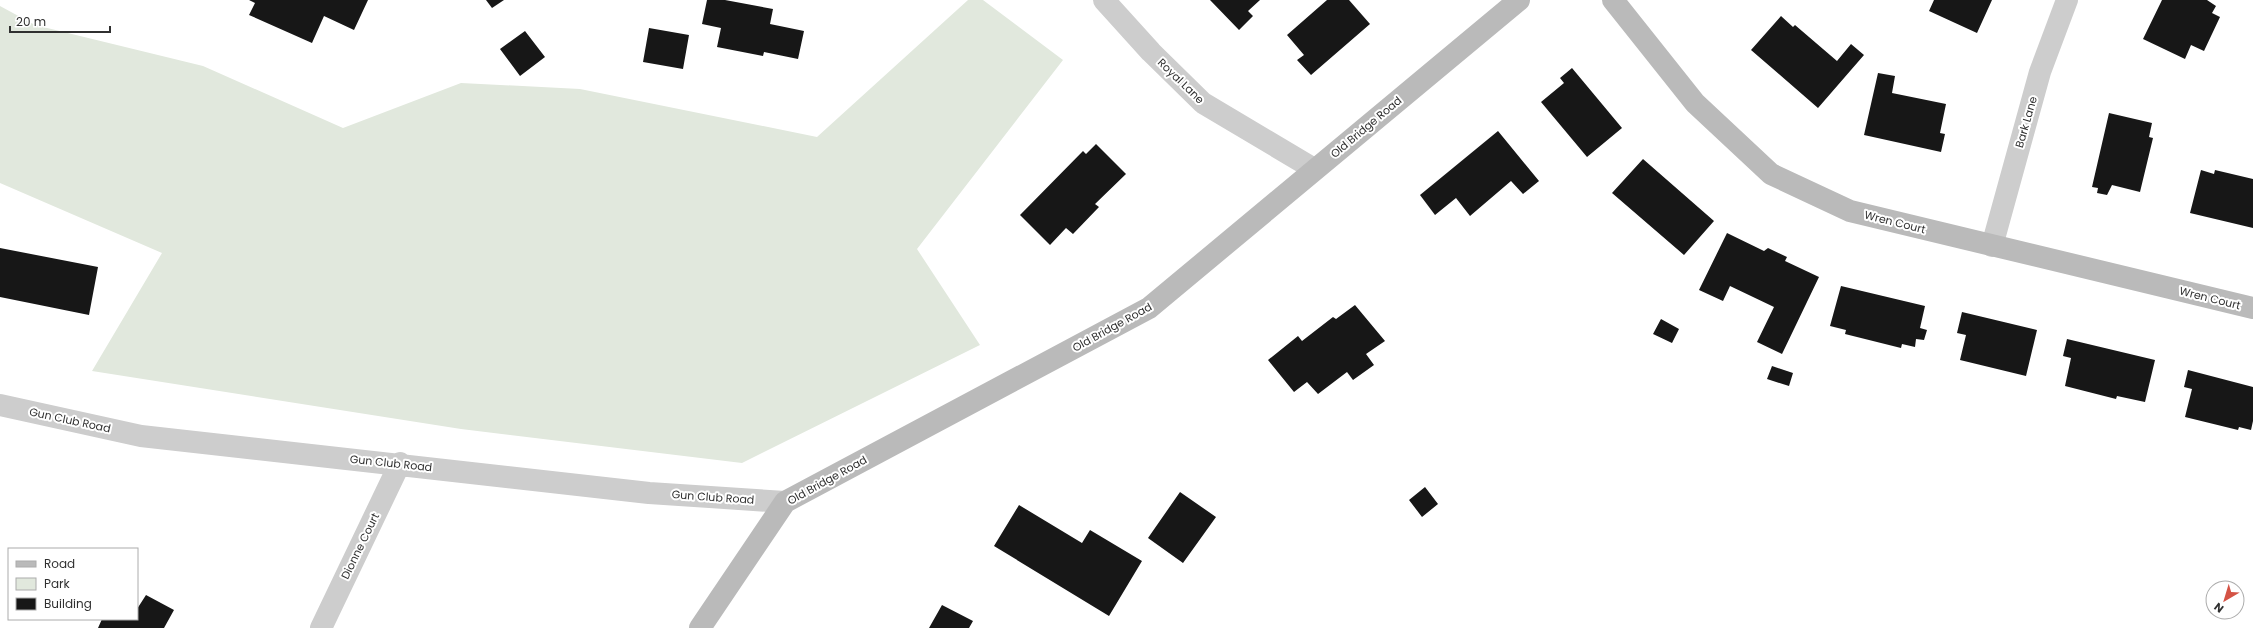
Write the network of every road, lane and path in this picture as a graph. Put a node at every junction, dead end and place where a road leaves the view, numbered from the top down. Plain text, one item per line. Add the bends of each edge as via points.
1 (1104, 0) edge
2 (1519, 0) edge
3 (1613, 0) edge
4 (2067, 0) edge
5 (1314, 169) junction
6 (1992, 246) junction
7 (2253, 308) edge
8 (0, 405) edge
9 (400, 463) junction
10 (784, 502) junction
11 (321, 628) edge
12 (700, 628) edge

1 - 5 street, Royal Lane via 1151,52 1203,103
2 - 5 street, Old Bridge Road
3 - 6 street, Wren Court via 1695,103 1772,174 1850,211
4 - 6 street, Bark Lane via 2040,72
5 - 10 street, Old Bridge Road via 1149,308
6 - 7 street, Wren Court
8 - 9 street, Gun Club Road via 141,436
9 - 10 street, Gun Club Road via 649,493
9 - 11 street, Dionne Court
10 - 12 street, Old Bridge Road

